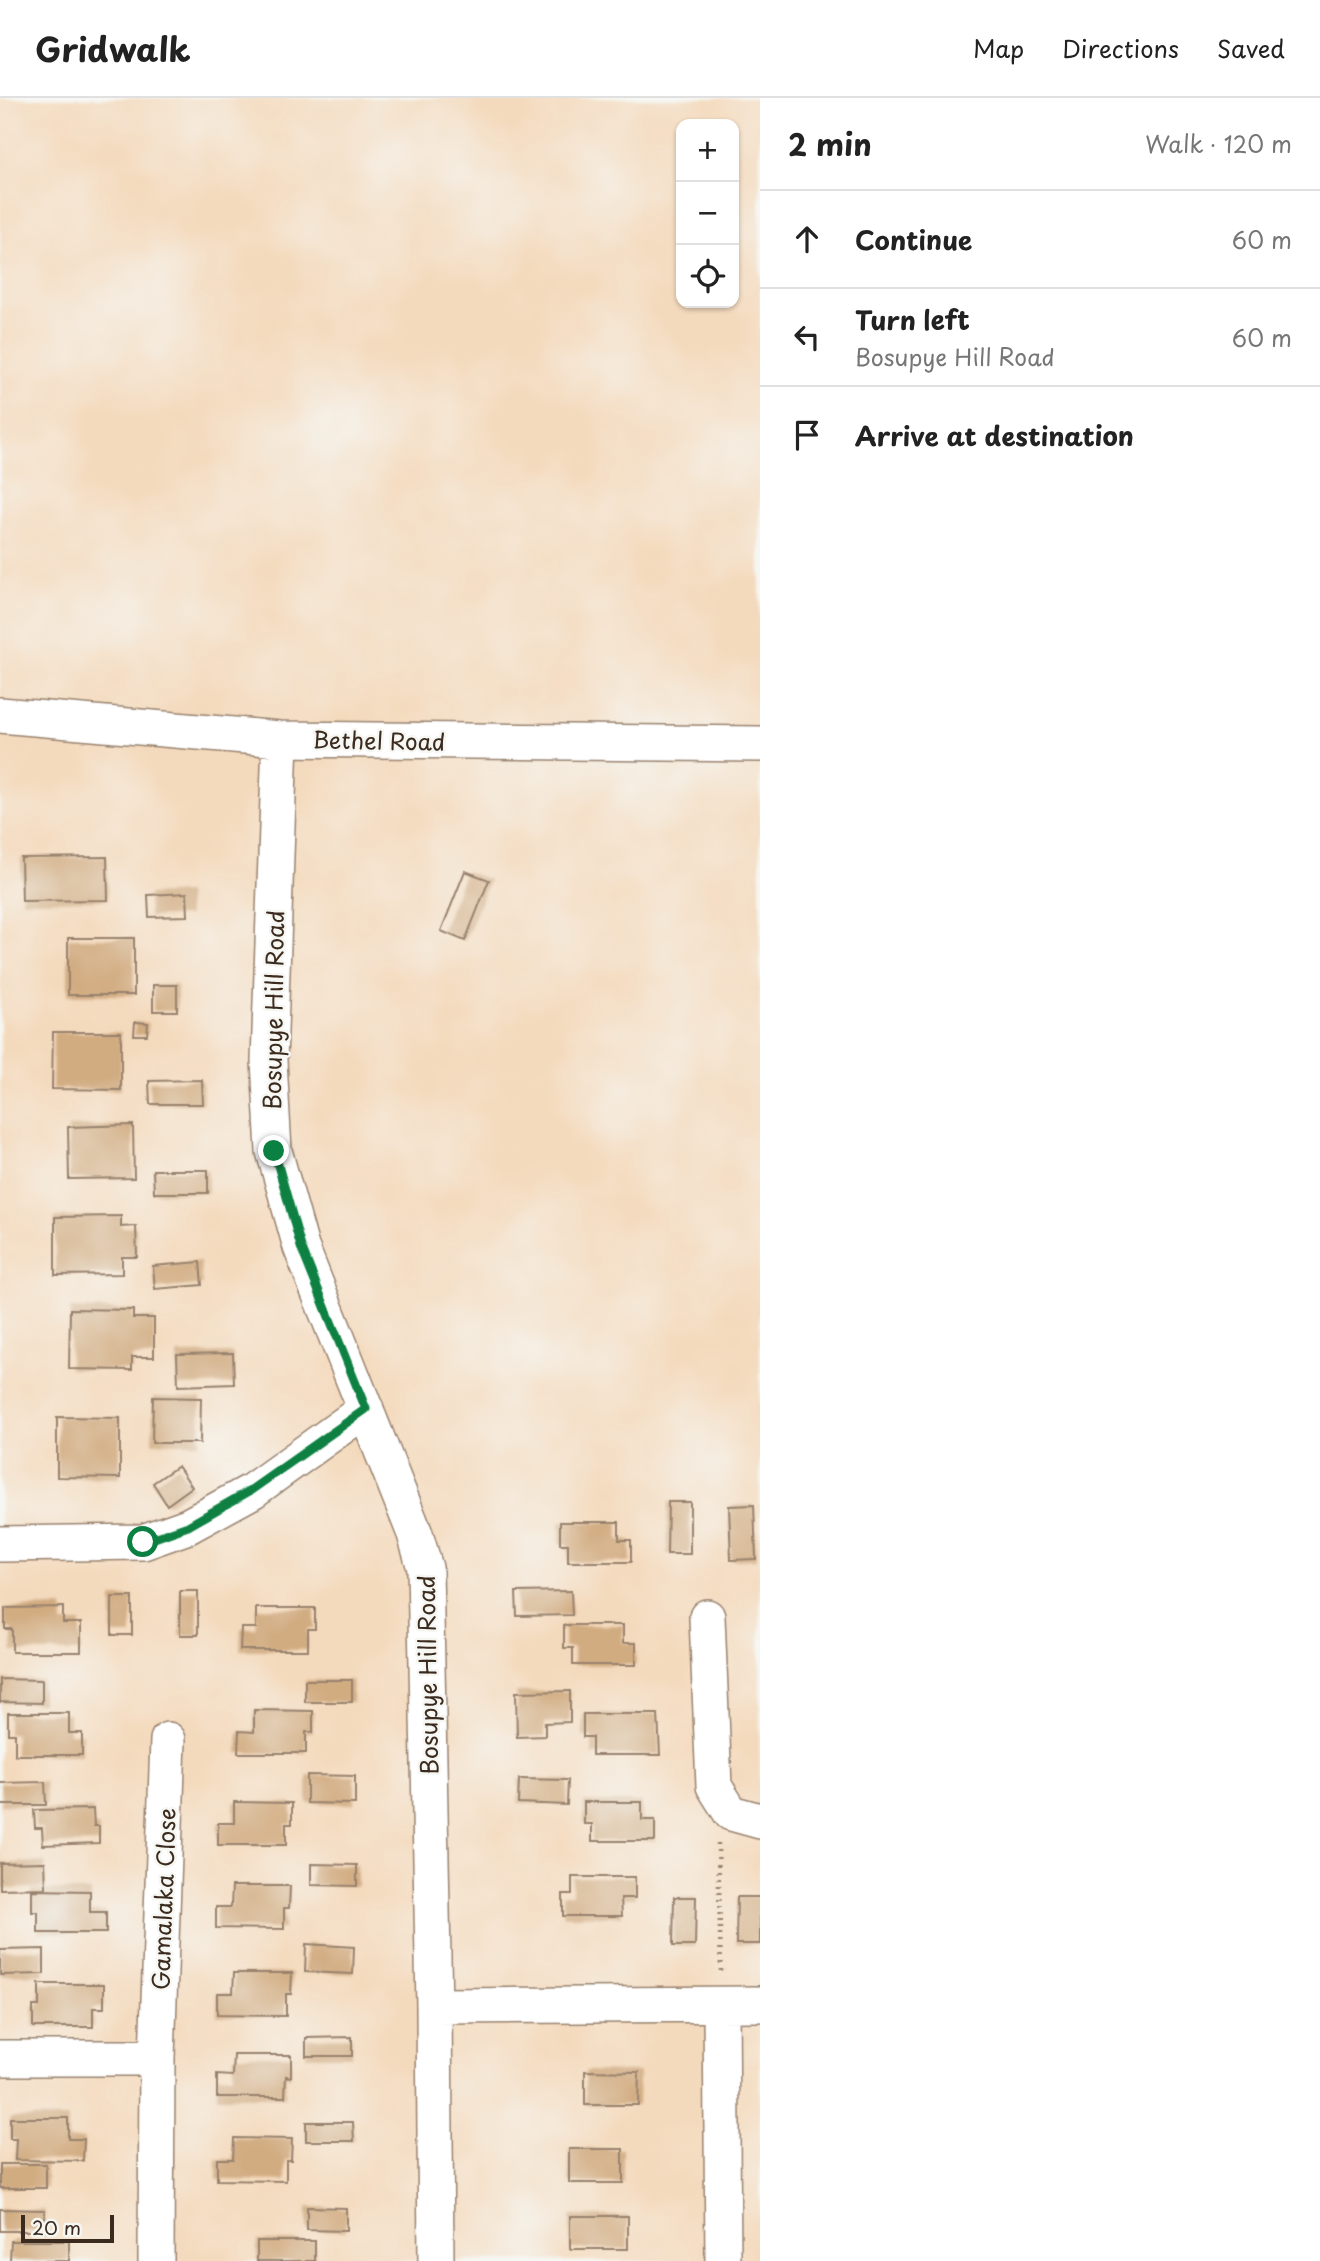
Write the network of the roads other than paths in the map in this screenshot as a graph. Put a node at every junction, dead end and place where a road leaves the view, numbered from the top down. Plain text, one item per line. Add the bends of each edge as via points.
1 (0, 715) edge
2 (280, 739) junction
3 (760, 744) edge
4 (366, 1409) junction
5 (0, 1544) edge
6 (707, 1617) dead end
7 (168, 1740) dead end
8 (745, 1817) edge
9 (760, 2004) edge
10 (434, 2006) junction
11 (721, 2006) junction
12 (157, 2057) junction
13 (0, 2059) edge
14 (156, 2261) edge
15 (436, 2261) edge
16 (723, 2261) edge

1 - 2 street, Bethel Road
2 - 3 street, Bethel Road
2 - 4 street, Bosupye Hill Road via 269,1061 274,1151 301,1247
4 - 5 street via 251,1490 188,1526 143,1542
4 - 10 street, Bosupye Hill Road via 425,1568
6 - 8 street via 714,1786
7 - 12 street, Gamalaka Close
9 - 11 street
10 - 11 street
10 - 15 street, Bosupye Hill Road
11 - 16 street
12 - 13 street
12 - 14 street, Gamalaka Close

